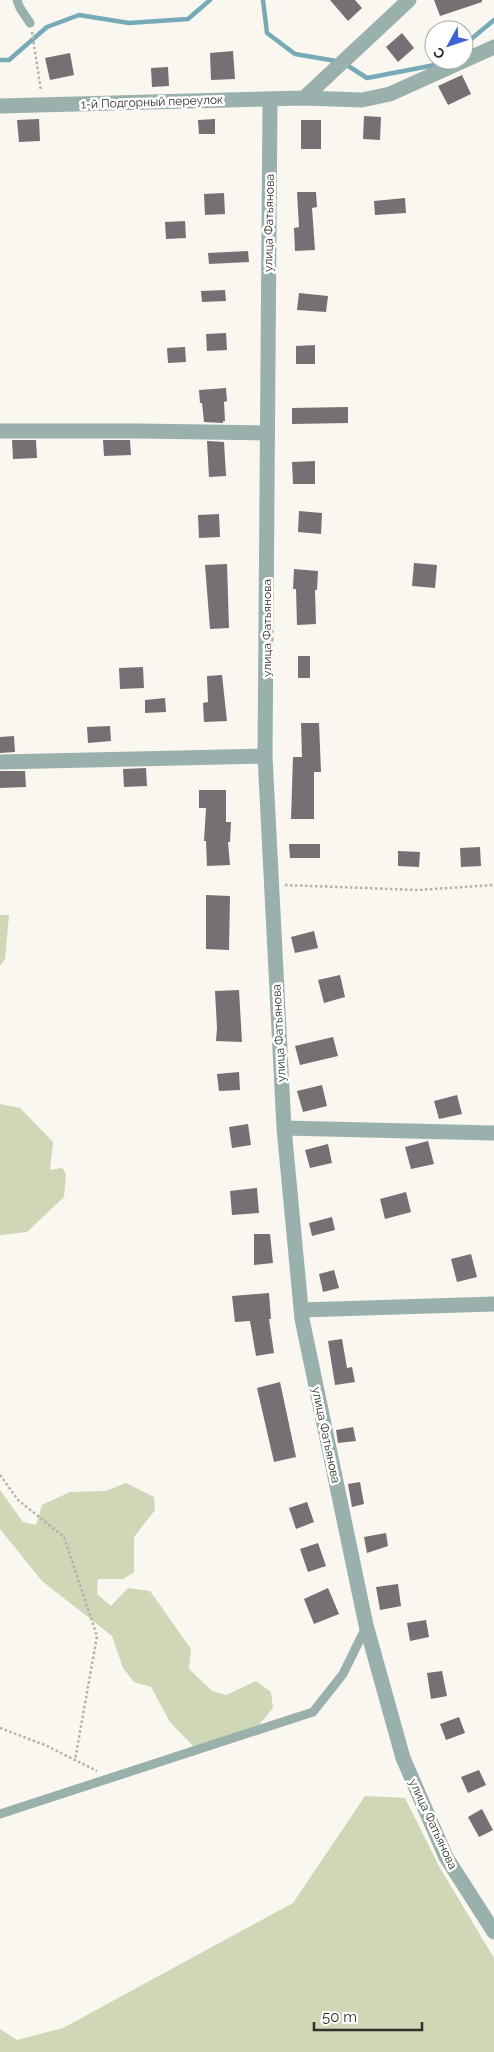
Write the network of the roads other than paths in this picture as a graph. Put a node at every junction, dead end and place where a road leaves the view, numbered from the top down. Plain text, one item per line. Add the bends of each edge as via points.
1 (17, 0) edge
2 (409, 0) edge
3 (30, 23) road end
4 (494, 47) edge
5 (304, 98) junction
6 (270, 99) junction
7 (0, 106) edge
8 (0, 431) edge
9 (266, 433) junction
10 (265, 756) junction
11 (0, 762) edge
12 (284, 1128) junction
13 (494, 1133) edge
14 (494, 1304) edge
15 (301, 1310) junction
16 (366, 1625) junction
17 (0, 1814) edge
18 (494, 1932) edge

1 - 3 lane
2 - 5 street
4 - 5 street, 1-й Подгорный переулок via 390,94 362,100
5 - 6 street, 1-й Подгорный переулок
6 - 7 street, 1-й Подгорный переулок
6 - 9 street, улица Фатьянова
8 - 9 street
9 - 10 street, улица Фатьянова
10 - 11 street
10 - 12 street, улица Фатьянова
12 - 13 street
12 - 15 street, улица Фатьянова
14 - 15 street
15 - 16 street, улица Фатьянова
16 - 17 lane via 343,1674 313,1712
16 - 18 street, улица Фатьянова via 403,1758 446,1857

